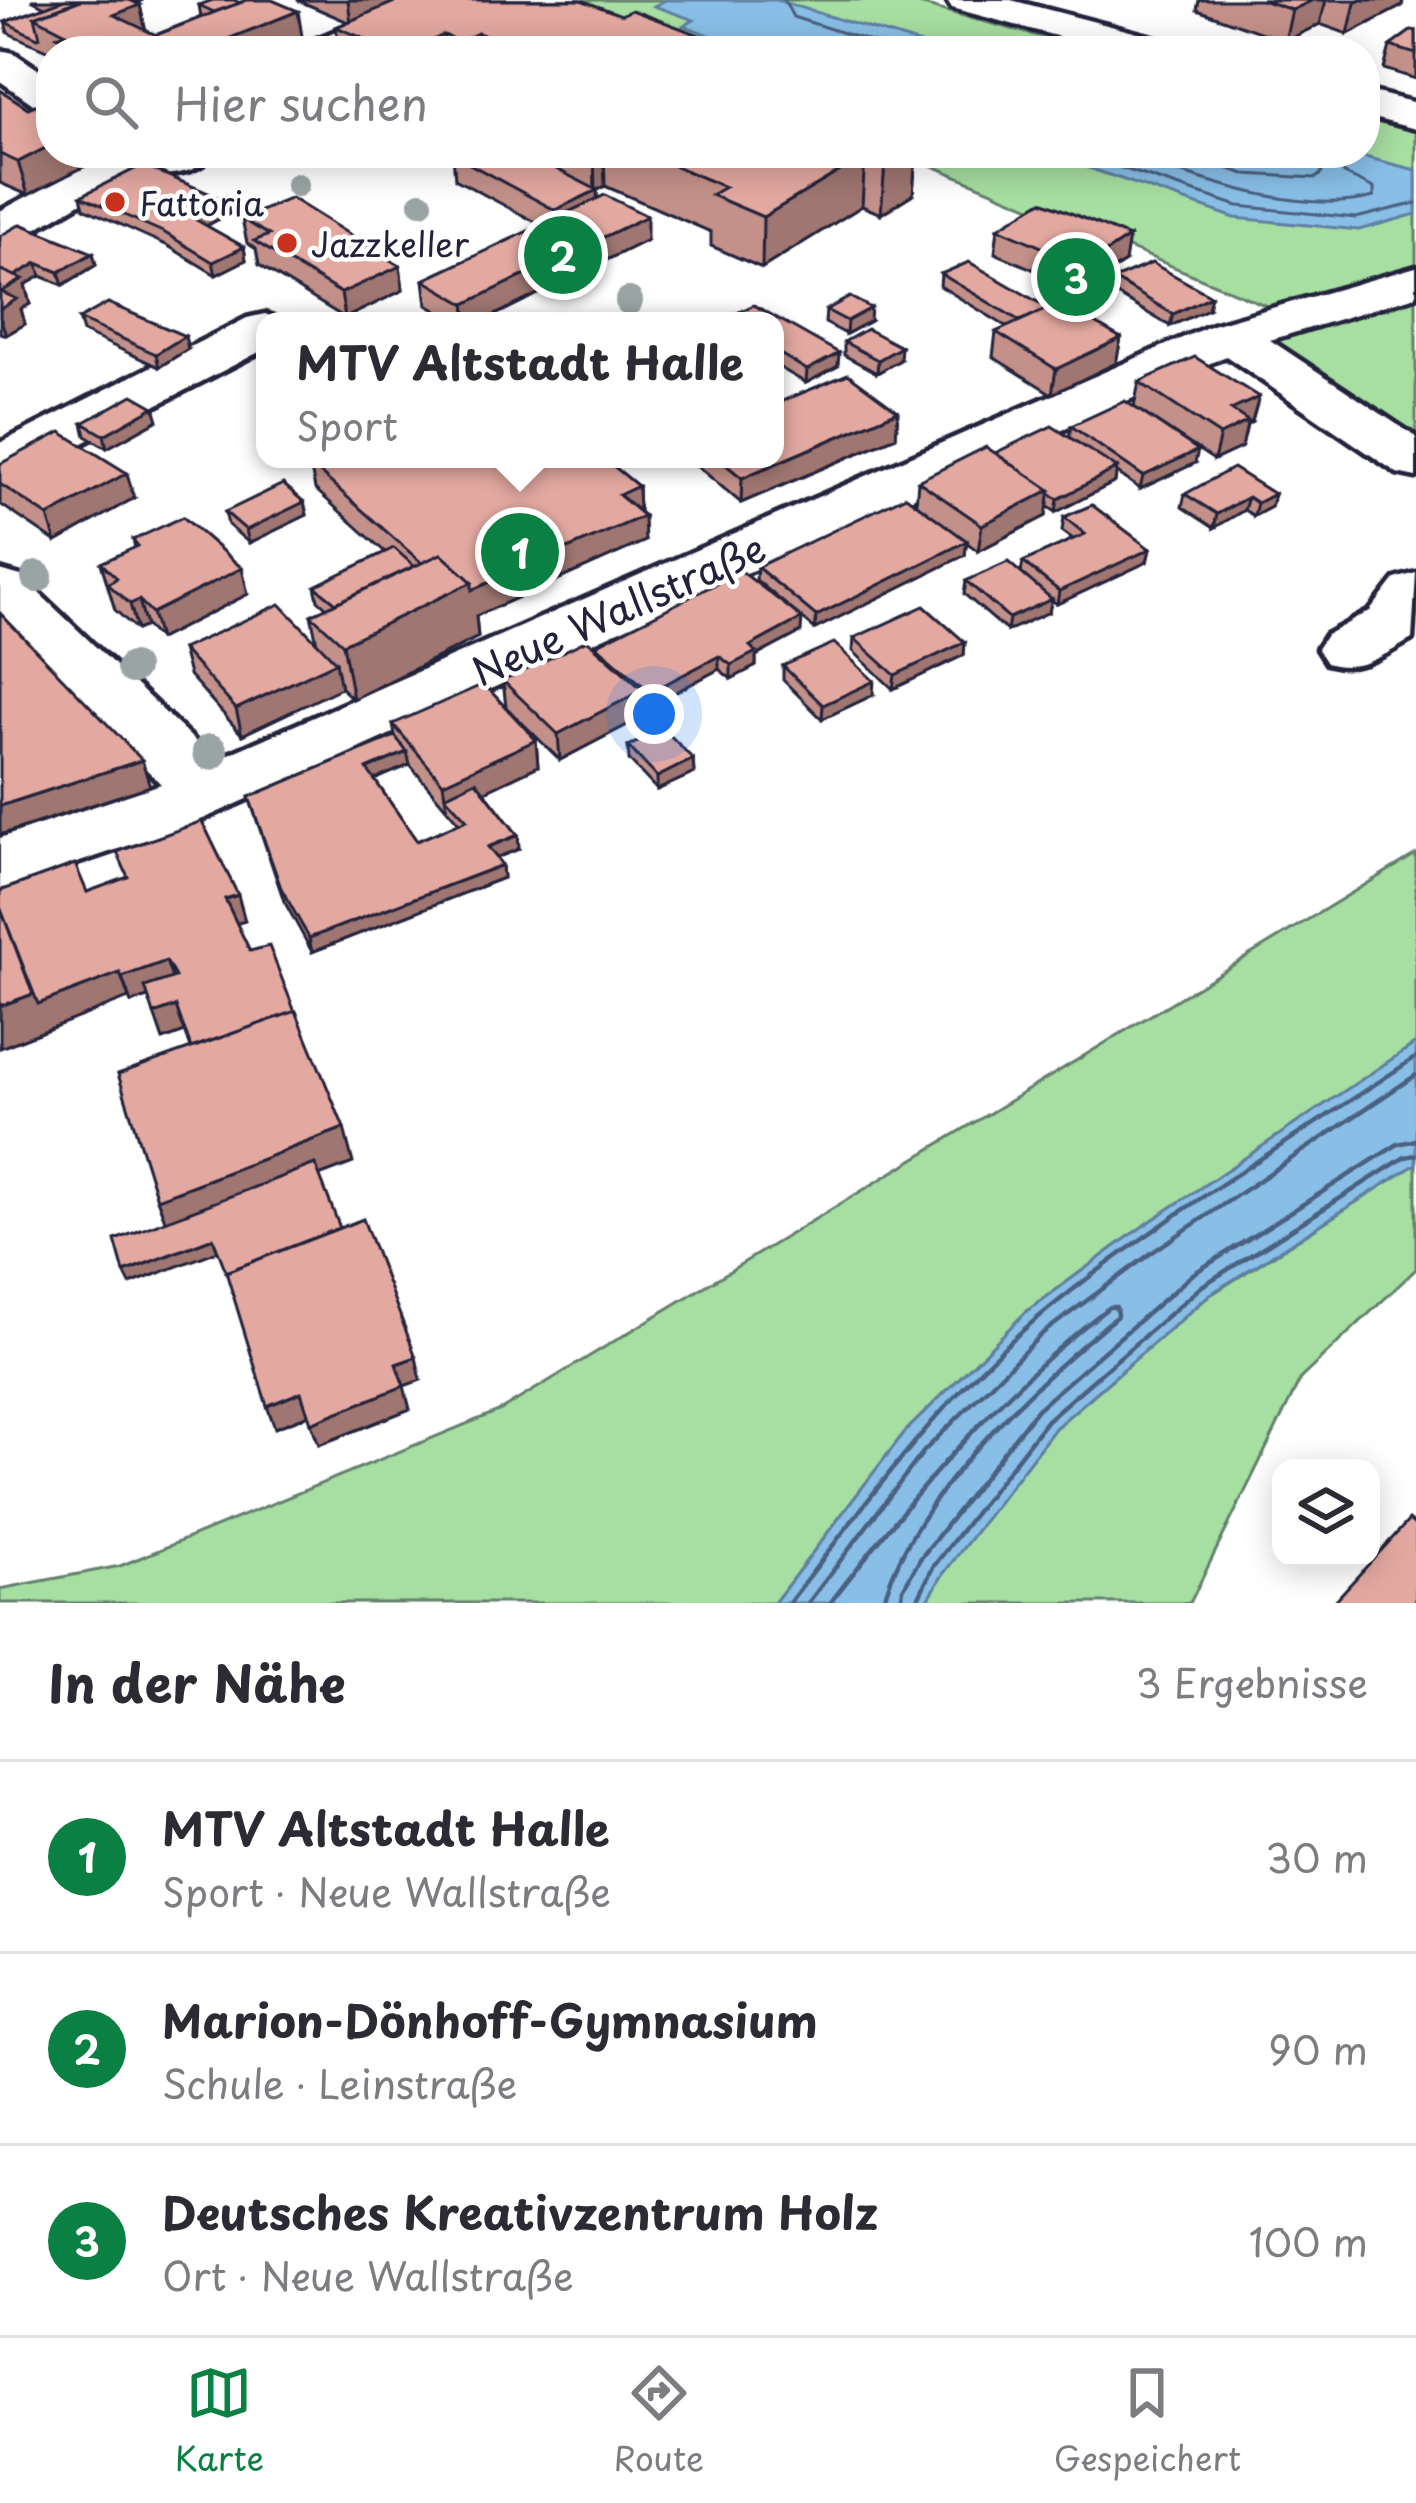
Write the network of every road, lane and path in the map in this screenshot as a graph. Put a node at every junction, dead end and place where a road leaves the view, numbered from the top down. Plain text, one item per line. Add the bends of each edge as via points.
1 (443, 0) edge
2 (966, 0) edge
3 (359, 36) edge
4 (1100, 36) edge
5 (1, 65) edge
6 (36, 87) edge
7 (1380, 107) edge
8 (1416, 116) edge
9 (127, 168) edge
10 (0, 229) edge
11 (1416, 281) edge
12 (256, 334) edge
13 (1230, 336) junction
14 (1416, 461) edge
15 (0, 464) edge
16 (0, 590) edge
17 (1416, 592) edge
18 (1347, 649) dead end
19 (205, 788) junction
20 (0, 864) edge

1 - 3 street
2 - 4 street
5 - 6 street
7 - 8 street
9 - 10 street
11 - 13 street, Neue Wallstraße
12 - 15 street
13 - 14 street
13 - 19 street, Neue Wallstraße
16 - 19 street
17 - 18 street via 1390,625
19 - 20 street, Neue Wallstraße

